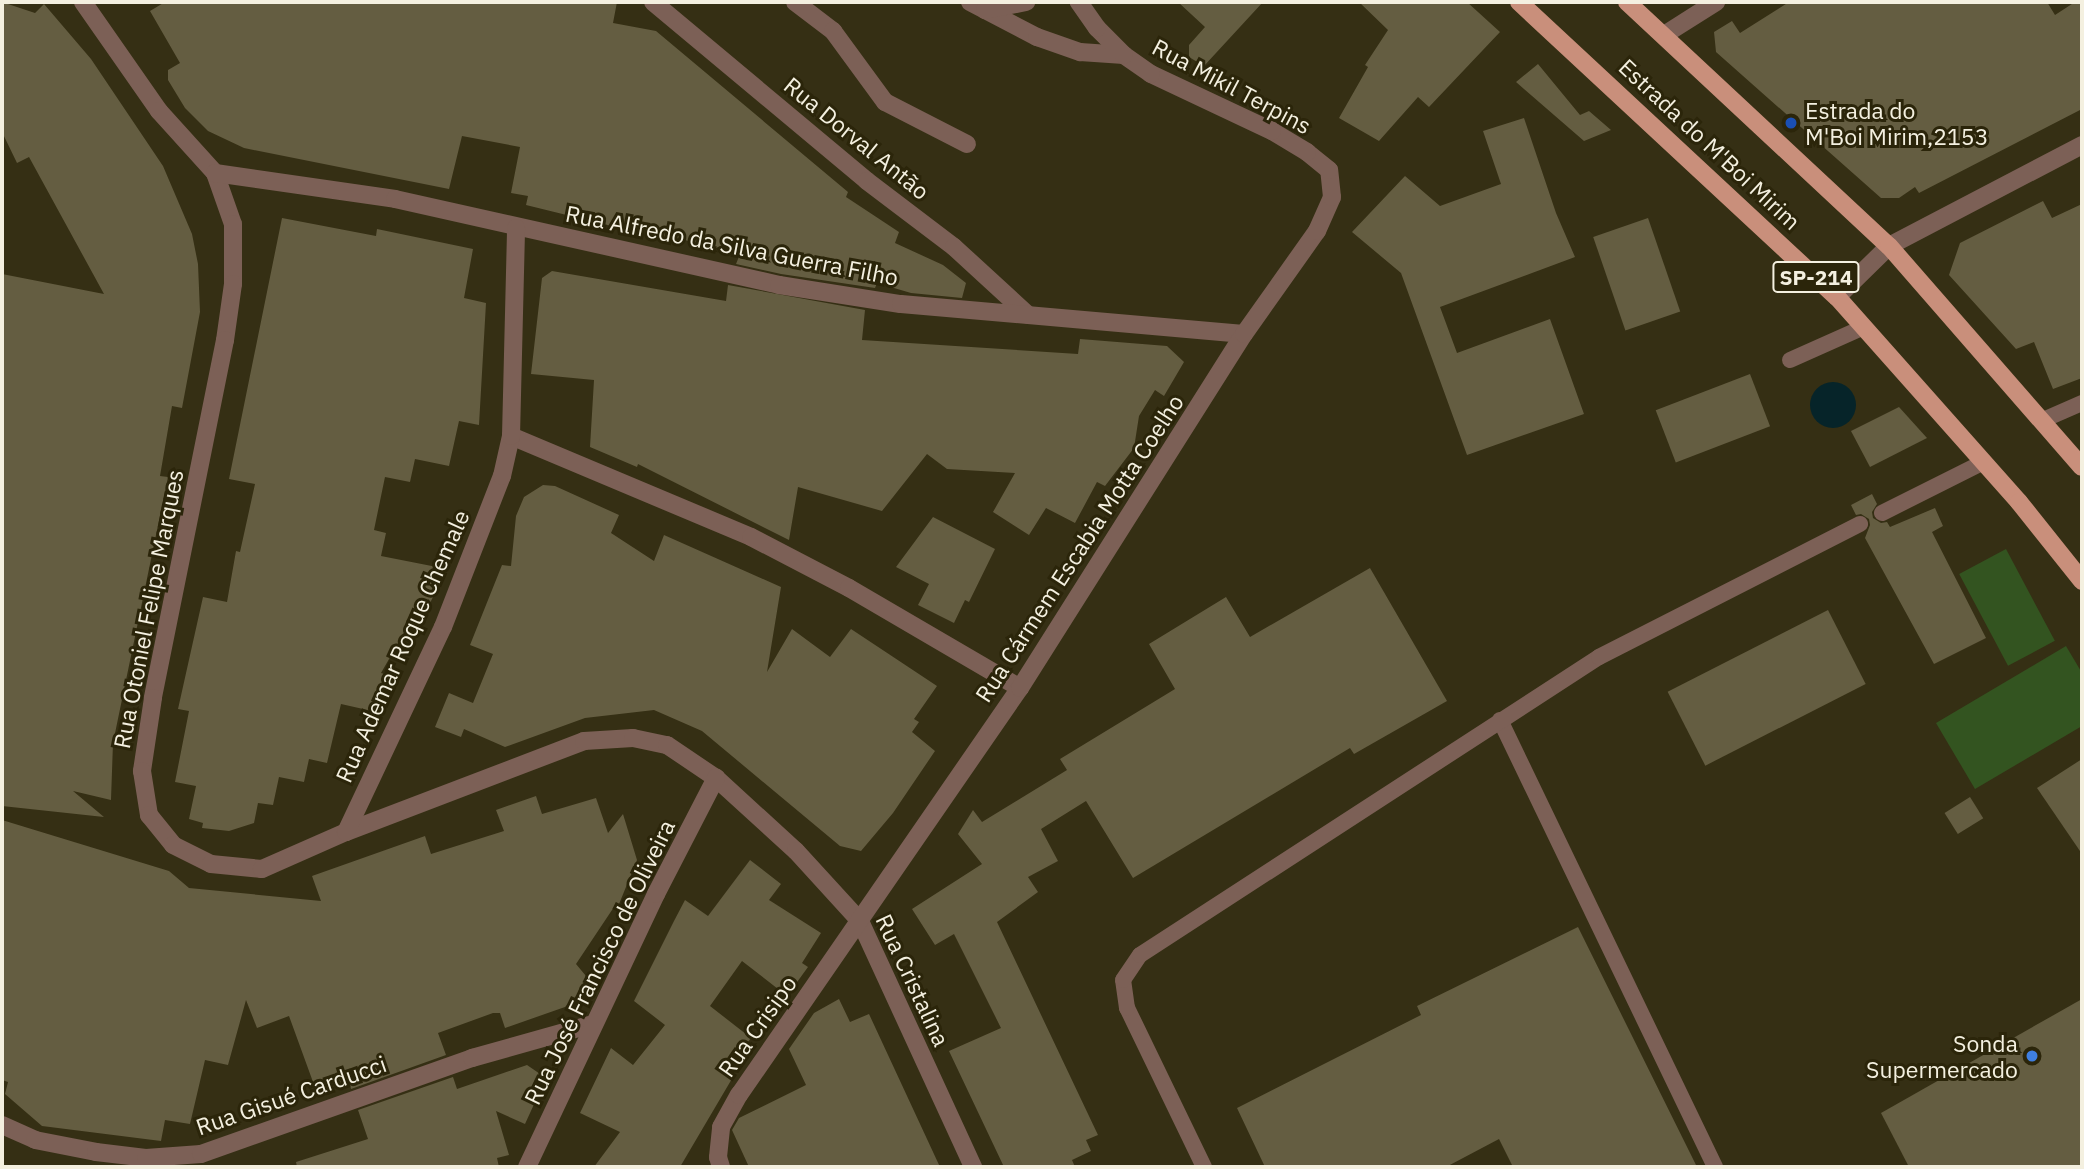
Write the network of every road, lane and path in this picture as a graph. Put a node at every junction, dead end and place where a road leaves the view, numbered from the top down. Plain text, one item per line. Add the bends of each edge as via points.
1 (83, 2) edge
2 (653, 2) edge
3 (795, 2) edge
4 (1026, 2) edge
5 (1079, 2) edge
6 (1519, 2) edge
7 (1627, 2) edge
8 (1716, 2) edge
9 (978, 6) edge
10 (1664, 34) junction
11 (1124, 55) junction
12 (967, 144) dead end
13 (2082, 145) edge
14 (215, 173) junction
15 (1332, 197) joint
16 (516, 228) junction
17 (1889, 246) junction
18 (1837, 296) junction
19 (1028, 315) junction
20 (1864, 327) junction
21 (1244, 334) junction
22 (1790, 360) dead end
23 (2082, 402) edge
24 (2043, 419) junction
25 (510, 436) junction
26 (1984, 462) junction
27 (2082, 467) edge
28 (1882, 513) dead end
29 (1860, 524) dead end
30 (2082, 582) edge
31 (1020, 688) junction
32 (1500, 720) junction
33 (716, 778) junction
34 (346, 832) junction
35 (860, 921) junction
36 (593, 1024) junction
37 (2, 1125) edge
38 (527, 1167) edge
39 (721, 1167) edge
40 (973, 1167) edge
41 (1204, 1167) edge
42 (1715, 1167) edge

1 - 14 street via 159,111
2 - 19 street, Rua Dorval Antão via 867,181 954,247
3 - 12 street via 833,31 885,102
4 - 9 street, Rua Mikil Terpins
5 - 11 street, Rua Mikil Terpins
6 - 18 main road, Estrada do M'Boi Mirim / SP-214
7 - 10 main road, SP-214
8 - 10 street
9 - 11 street, Rua Mikil Terpins via 1037,37 1080,52
10 - 17 main road, SP-214
11 - 15 street, Rua Mikil Terpins via 1151,74 1307,152 1329,170
13 - 17 street
14 - 16 street, Rua Alfredo da Silva Guerra Filho via 395,200
14 - 34 street, Rua Otoniel Felipe Marques via 233,224 233,284 149,722 142,771 149,815 173,845 211,864 262,869
15 - 21 street, Rua Cármem Escabia Motta Coelho via 1317,231
16 - 19 street, Rua Alfredo da Silva Guerra Filho via 779,285 901,304
16 - 25 street, Rua Ademar Roque Chemale
17 - 18 street
17 - 24 main road, SP-214
18 - 20 main road, Estrada do M'Boi Mirim / SP-214
19 - 21 street, Rua Alfredo da Silva Guerra Filho
20 - 22 lane
20 - 26 main road, Estrada do M'Boi Mirim / SP-214
21 - 31 street, Rua Cármem Escabia Motta Coelho
23 - 24 lane
24 - 27 main road, SP-214
25 - 31 street via 751,537
25 - 34 street, Rua Ademar Roque Chemale via 502,476 458,591
26 - 28 lane
26 - 30 main road, Estrada do M'Boi Mirim / SP-214
29 - 32 lane via 1612,650
31 - 35 street, Rua Cármem Escabia Motta Coelho
32 - 41 lane via 1140,956 1123,980 1126,1008
32 - 42 lane
33 - 34 street, Rua Otoniel Felipe Marques via 667,745 633,738 584,741
33 - 35 street, Rua Cristalina via 796,851
33 - 36 street, Rua José Francisco de Oliveira
35 - 39 street, Rua Crisipo via 739,1095 722,1127
35 - 40 street, Rua Cristalina
36 - 37 street, Rua Gisué Carducci via 472,1058 201,1154 146,1158 96,1152 35,1140
36 - 38 street, Rua José Francisco de Oliveira

